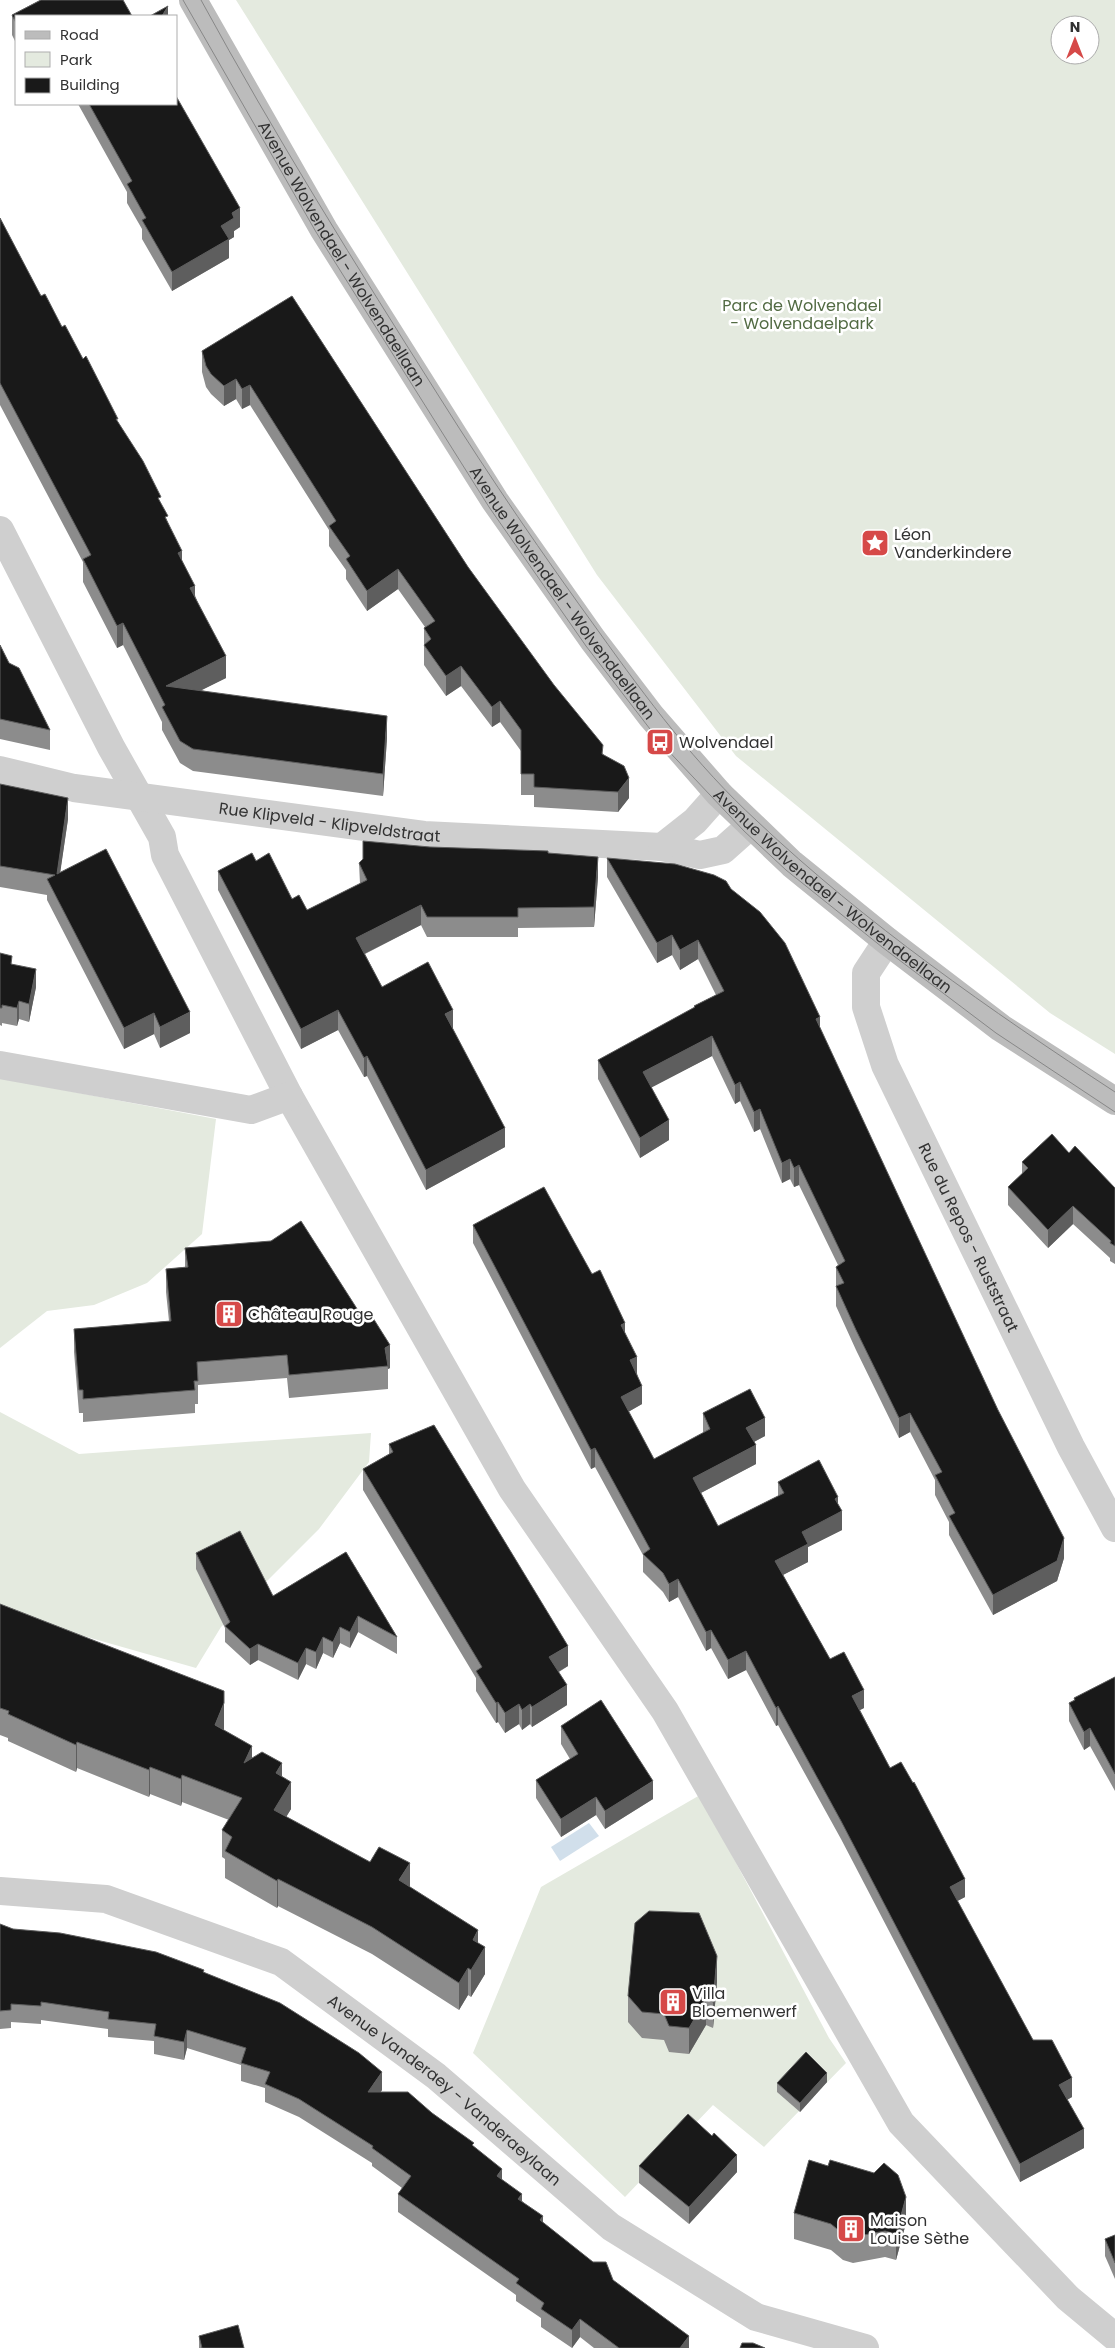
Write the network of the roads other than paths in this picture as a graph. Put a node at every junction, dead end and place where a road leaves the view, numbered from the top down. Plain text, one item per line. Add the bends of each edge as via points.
1 (192, 0) edge
2 (0, 530) edge
3 (0, 770) edge
4 (719, 794) junction
5 (139, 796) junction
6 (750, 826) junction
7 (662, 847) junction
8 (887, 941) junction
9 (0, 1065) edge
10 (289, 1096) junction
11 (1115, 1101) edge
12 (1115, 1528) edge
13 (0, 1891) edge
14 (1115, 2337) edge
15 (865, 2348) edge

1 - 4 street, Avenue Wolvendael - Wolvendaellaan via 324,230 495,501 651,716
2 - 5 street via 111,748
3 - 5 street, Rue Klipveld - Klipveldstraat via 74,788
4 - 6 street, Avenue Wolvendael - Wolvendaellaan
4 - 7 street via 695,820
5 - 7 street, Rue Klipveld - Klipveldstraat via 424,836
5 - 10 street via 162,837 165,855
6 - 7 street, Rue Klipveld - Klipveldstraat via 723,850 700,855
6 - 8 street, Avenue Wolvendael - Wolvendaellaan
8 - 11 street, Avenue Wolvendael - Wolvendaellaan via 1001,1028
8 - 12 street, Rue du Repos - Ruststraat via 866,972 866,1007 885,1065 1070,1447
9 - 10 street via 252,1110
10 - 14 street via 512,1488 665,1711 901,2123 1068,2298
13 - 15 street, Avenue Vanderaey - Vanderaeylaan via 106,1899 281,1962 436,2076 611,2227 756,2317

